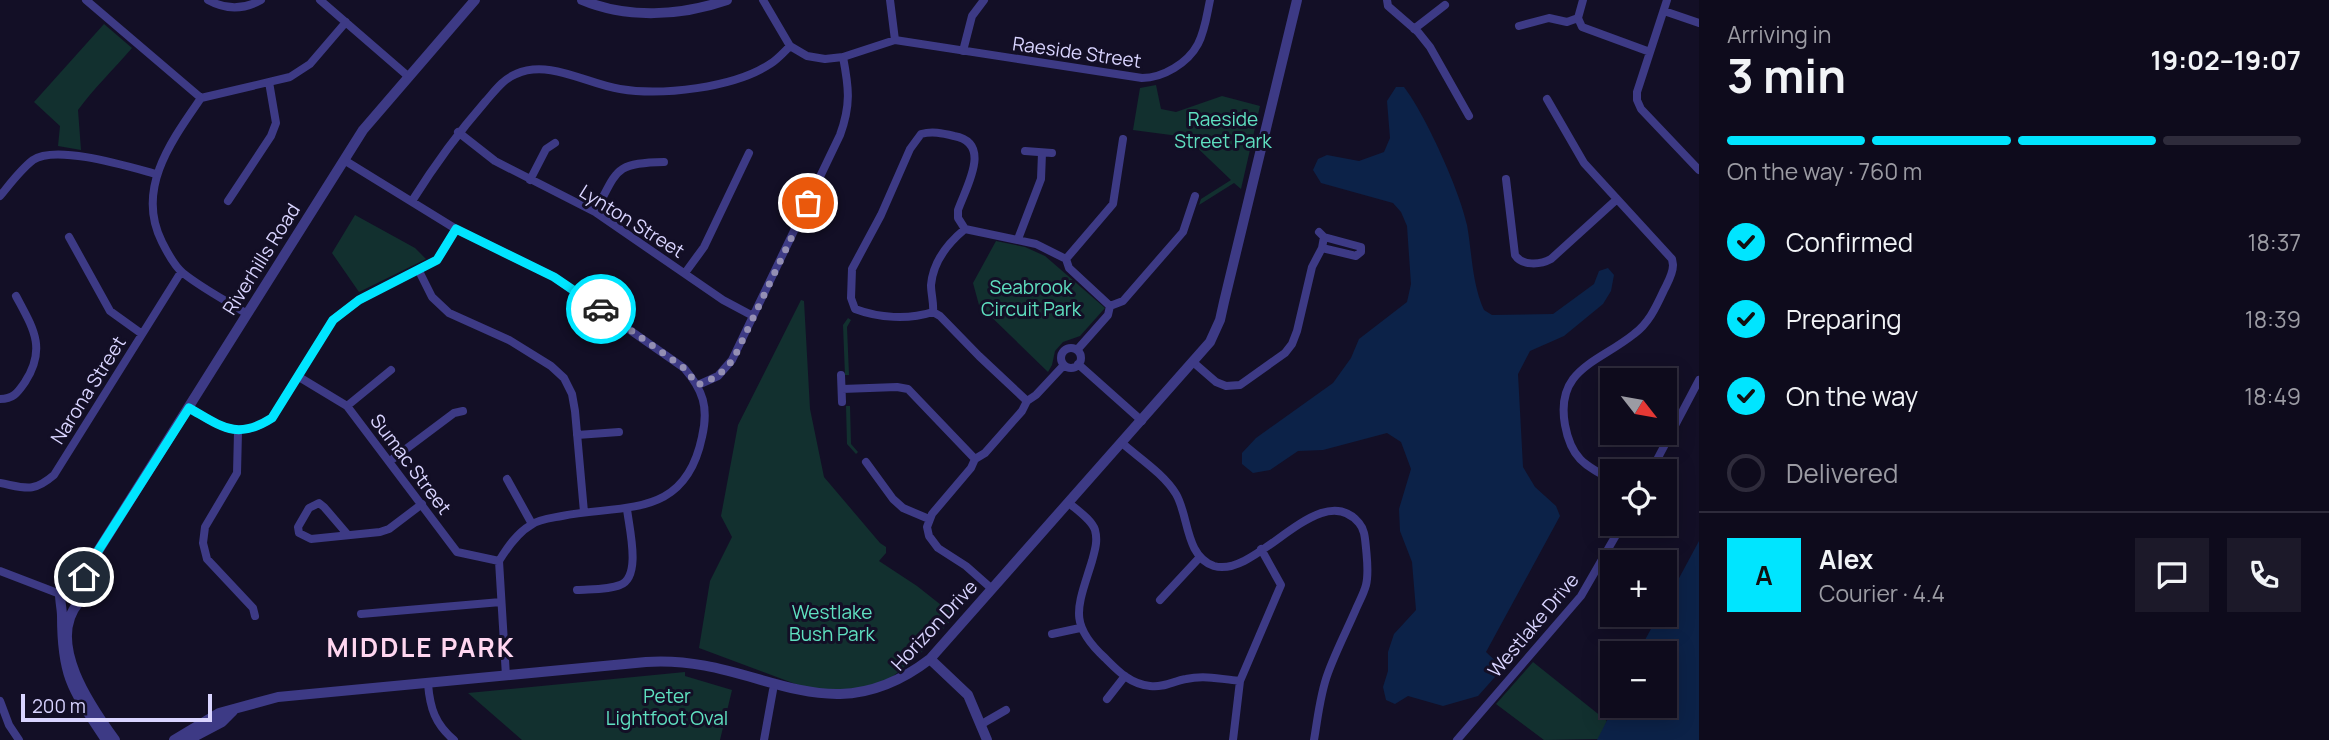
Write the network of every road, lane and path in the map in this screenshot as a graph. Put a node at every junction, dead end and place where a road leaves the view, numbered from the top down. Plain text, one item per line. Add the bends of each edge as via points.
1 (86, 0) edge
2 (208, 0) edge
3 (261, 0) edge
4 (320, 0) edge
5 (475, 0) edge
6 (582, 0) edge
7 (727, 0) edge
8 (763, 0) edge
9 (890, 0) edge
10 (984, 0) edge
11 (1210, 0) edge
12 (1297, 0) edge
13 (1387, 0) edge
14 (1583, 0) edge
15 (1667, 0) edge
16 (1446, 5) dead end
17 (1664, 10) junction
18 (1578, 18) junction
19 (346, 22) junction
20 (1699, 23) edge
21 (1519, 26) dead end
22 (1414, 29) junction
23 (895, 40) junction
24 (790, 46) junction
25 (963, 51) junction
26 (1650, 52) junction
27 (843, 57) junction
28 (410, 77) junction
29 (269, 82) junction
30 (201, 98) junction
31 (1547, 99) dead end
32 (1469, 116) dead end
33 (458, 132) junction
34 (1123, 139) dead end
35 (555, 143) dead end
36 (1025, 151) dead end
37 (749, 153) dead end
38 (344, 160) junction
39 (664, 162) dead end
40 (1699, 170) edge
41 (156, 174) junction
42 (1506, 179) dead end
43 (530, 180) junction
44 (0, 196) edge
45 (1195, 196) dead end
46 (1616, 200) junction
47 (229, 201) dead end
48 (412, 201) junction
49 (595, 212) junction
50 (456, 229) junction
51 (965, 229) junction
52 (69, 237) dead end
53 (1018, 239) junction
54 (1322, 248) junction
55 (1066, 259) junction
56 (419, 271) junction
57 (181, 272) junction
58 (685, 273) junction
59 (16, 296) dead end
60 (1110, 306) junction
61 (933, 312) junction
62 (247, 314) junction
63 (753, 316) junction
64 (142, 334) junction
65 (1077, 350) junction
66 (1193, 362) junction
67 (1078, 364) junction
68 (1064, 365) junction
69 (391, 370) dead end
70 (841, 375) dead end
71 (299, 377) junction
72 (1699, 380) edge
73 (698, 385) junction
74 (842, 389) junction
75 (0, 399) edge
76 (1027, 401) junction
77 (842, 402) dead end
78 (347, 406) junction
79 (189, 408) junction
80 (463, 411) dead end
81 (1142, 421) junction
82 (1677, 421) edge
83 (238, 432) junction
84 (619, 432) dead end
85 (577, 435) junction
86 (1122, 443) junction
87 (975, 459) junction
88 (390, 461) junction
89 (866, 463) dead end
90 (1600, 473) edge
91 (507, 479) dead end
92 (0, 483) edge
93 (1069, 503) junction
94 (422, 504) junction
95 (627, 509) junction
96 (584, 512) junction
97 (929, 519) junction
98 (531, 524) junction
99 (348, 535) junction
100 (1616, 536) edge
101 (1261, 549) junction
102 (98, 551) junction
103 (1200, 557) junction
104 (499, 561) junction
105 (0, 571) edge
106 (992, 589) junction
107 (577, 590) dead end
108 (79, 593) junction
109 (63, 595) junction
110 (1160, 600) dead end
111 (501, 602) junction
112 (75, 607) junction
113 (360, 614) dead end
114 (255, 616) dead end
115 (1080, 628) junction
116 (1052, 634) dead end
117 (930, 659) junction
118 (506, 676) junction
119 (1125, 676) junction
120 (1240, 681) junction
121 (428, 684) junction
122 (773, 691) junction
123 (1107, 699) dead end
124 (0, 701) edge
125 (847, 704) dead end
126 (823, 705) dead end
127 (1006, 710) dead end
128 (233, 711) junction
129 (9, 725) junction
130 (980, 725) junction
131 (0, 730) edge
132 (19, 740) edge
133 (106, 740) edge
134 (115, 740) edge
135 (174, 740) edge
136 (188, 740) edge
137 (454, 740) edge
138 (764, 740) edge
139 (987, 740) edge
140 (1233, 740) edge
141 (1314, 740) edge
142 (1457, 740) edge

1 - 30 street
2 - 3 street via 233,9
4 - 19 street
5 - 28 street, Riverhills Road
6 - 7 street via 611,9 655,13 698,9
8 - 24 street
9 - 23 street
10 - 25 street via 975,10
11 - 25 street, Raeside Street via 1197,46 1171,70 1151,78
12 - 66 street, Horizon Drive via 1220,320
13 - 22 street
14 - 18 street
15 - 17 street
16 - 22 street
17 - 20 street
17 - 26 street
18 - 21 street via 1567,22 1549,18
18 - 26 street via 1582,27
19 - 28 street
19 - 29 street via 310,64 290,77
22 - 32 street via 1430,47
23 - 25 street, Raeside Street
23 - 27 street, Raeside Street
24 - 27 street, Raeside Street via 807,56
24 - 33 street via 770,64 740,77 663,92 619,89 556,71 516,74 500,85
26 - 40 street via 1637,92 1639,104
27 - 63 street via 849,89 841,135
28 - 38 street, Riverhills Road via 363,130
29 - 30 street
29 - 47 street via 276,123
30 - 41 street
31 - 46 street via 1584,163
33 - 43 street, Lynton Street via 495,162
33 - 48 street
34 - 55 street via 1113,204
35 - 43 street via 546,149
36 - 53 street via 1047,153
37 - 58 street via 704,247
38 - 48 street
38 - 62 street, Riverhills Road
39 - 49 street via 622,167
41 - 44 street via 124,165 44,155 33,160
41 - 57 street via 152,204 158,233
42 - 46 street via 1515,255 1525,263 1551,259
43 - 49 street, Lynton Street
45 - 60 street via 1183,232 1123,301
46 - 90 street via 1674,265 1644,326 1578,372 1564,395 1573,452
48 - 50 street
49 - 58 street, Lynton Street
50 - 56 street via 437,260
50 - 73 street via 554,277 684,368
51 - 53 street
51 - 61 street via 944,250 935,268
51 - 61 street via 958,210 975,150 958,136 921,134 914,140 852,269 851,298 855,309 864,313 909,318
52 - 64 street via 110,311
53 - 55 street
54 - 54 street via 1322,234 1356,244 1361,252 1356,256
54 - 66 street via 1312,267 1297,331 1285,353 1240,385 1216,382
55 - 60 street via 1069,268
56 - 71 street via 345,309 333,320
56 - 85 street via 432,297 449,313 529,351 564,378 572,394
57 - 62 street
57 - 64 street, Narona Street
58 - 63 street, Lynton Street
59 - 75 street via 31,324 37,360 16,394
60 - 65 street via 1108,315
61 - 76 street
62 - 79 street, Riverhills Road
63 - 73 street via 728,368
64 - 92 street, Narona Street via 54,475 33,489
65 - 67 street via 1081,355
65 - 68 street via 1063,351
66 - 81 street, Horizon Drive
67 - 68 street
67 - 81 street
68 - 76 street
69 - 78 street
70 - 74 street
71 - 78 street, Sumac Street
71 - 83 street via 272,418
72 - 82 street
73 - 95 street via 705,425 692,468 661,499
74 - 77 street
74 - 87 street via 908,389
76 - 87 street via 1023,411
78 - 88 street, Sumac Street
79 - 83 street
79 - 102 street, Riverhills Road
80 - 88 street
81 - 86 street, Horizon Drive
83 - 114 street via 237,473 205,527 203,543 207,559 253,608
84 - 85 street
85 - 96 street
86 - 93 street, Horizon Drive
86 - 103 street via 1175,493
87 - 97 street
88 - 94 street, Sumac Street
89 - 97 street via 902,508
91 - 98 street
93 - 106 street, Horizon Drive
93 - 115 street via 1094,526 1097,542 1079,606
94 - 99 street via 389,529
94 - 104 street, Sumac Street via 457,552
95 - 96 street
95 - 107 street via 633,568 629,580 619,586
96 - 98 street
97 - 106 street via 929,536 938,548
98 - 104 street
99 - 99 street via 311,539 299,533 298,527 309,508 319,503
100 - 142 street, Westlake Drive via 1581,596
101 - 103 street via 1227,567
101 - 120 street via 1281,585
101 - 141 street via 1323,511 1353,516 1364,529 1366,585 1328,672
102 - 108 street, Riverhills Road
102 - 109 street, Riverhills Road
103 - 110 street
104 - 111 street
105 - 109 street
106 - 117 street, Horizon Drive
108 - 109 street via 74,588
108 - 112 street
109 - 112 street via 68,608
109 - 133 street via 62,649 69,679
111 - 113 street
111 - 118 street
112 - 134 street via 69,633 73,667
115 - 116 street
115 - 119 street via 1093,647
117 - 125 street, Horizon Drive via 889,693
117 - 130 street via 968,695
118 - 121 street
118 - 122 street via 674,661
119 - 120 street via 1149,686 1202,677
119 - 123 street
120 - 140 street
121 - 128 street via 298,694
121 - 137 street via 433,715
122 - 126 street
122 - 138 street
124 - 129 street
127 - 130 street
128 - 135 street via 219,713
128 - 136 street
129 - 131 street
129 - 132 street
130 - 139 street

